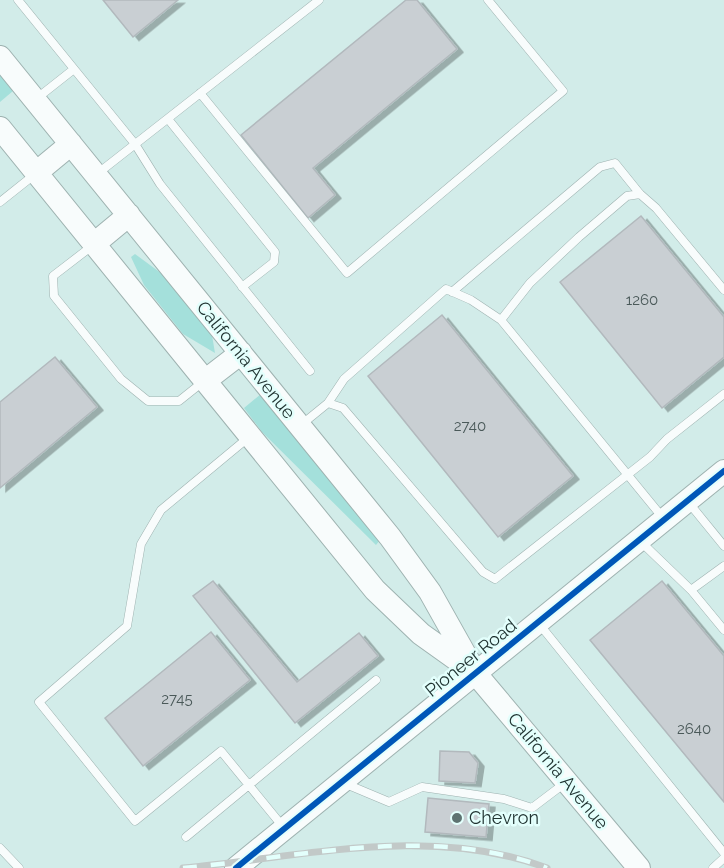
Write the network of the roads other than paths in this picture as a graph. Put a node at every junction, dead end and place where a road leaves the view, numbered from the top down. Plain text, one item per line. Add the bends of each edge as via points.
1 (18, 0) edge
2 (319, 0) edge
3 (488, 0) edge
4 (0, 57) edge
5 (74, 69) junction
6 (200, 93) junction
7 (35, 100) junction
8 (168, 119) junction
9 (0, 128) edge
10 (71, 144) junction
11 (135, 144) junction
12 (36, 173) junction
13 (96, 175) junction
14 (640, 194) junction
15 (0, 202) edge
16 (129, 215) junction
17 (94, 244) junction
18 (242, 287) junction
19 (724, 290) edge
20 (452, 292) junction
21 (501, 320) junction
22 (241, 353) junction
23 (310, 371) dead end
24 (206, 380) junction
25 (724, 394) edge
26 (328, 403) junction
27 (300, 426) junction
28 (250, 436) junction
29 (724, 471) edge
30 (627, 474) junction
31 (687, 501) junction
32 (664, 519) junction
33 (639, 540) junction
34 (724, 546) edge
35 (724, 566) edge
36 (691, 590) junction
37 (538, 623) junction
38 (724, 630) edge
39 (476, 674) junction
40 (376, 680) dead end
41 (342, 782) junction
42 (567, 782) junction
43 (249, 785) junction
44 (284, 829) junction
45 (186, 837) dead end
46 (0, 848) edge
47 (724, 853) edge
48 (724, 858) edge
49 (19, 868) edge
50 (236, 868) edge
51 (639, 868) edge
52 (712, 868) edge

1 - 5 lane
2 - 6 lane
3 - 6 lane via 563,91 347,273
4 - 7 main road, California Avenue
5 - 7 lane
5 - 11 lane
6 - 8 lane
7 - 10 main road, California Avenue
8 - 11 lane
8 - 18 lane via 275,252 274,262
9 - 12 main road, California Avenue
10 - 12 main road
10 - 13 main road, California Avenue
11 - 13 lane
11 - 18 lane via 160,184
12 - 15 lane
12 - 17 main road, California Avenue
13 - 16 main road, California Avenue
14 - 19 lane via 656,207
14 - 20 lane via 615,163 600,167
14 - 21 lane via 627,196 579,237 530,283
16 - 17 main road
16 - 22 main road, California Avenue
17 - 24 main road, California Avenue
17 - 24 lane via 53,276 54,296 121,379 148,401 179,401
18 - 23 lane
20 - 21 lane
20 - 26 lane via 446,289 389,337 344,379
21 - 30 lane
22 - 24 main road
22 - 27 main road, California Avenue
24 - 28 main road, California Avenue
25 - 30 lane
26 - 27 lane
26 - 30 lane via 343,408 483,572 495,579
27 - 39 main road, California Avenue via 411,565
28 - 39 main road, California Avenue via 375,590 421,634
28 - 43 lane via 161,510 141,544 127,626 39,702 135,821 221,751
29 - 31 main road, Pioneer Road
30 - 32 lane
31 - 32 main road, Pioneer Road
31 - 34 lane
32 - 33 main road, Pioneer Road
33 - 36 lane
33 - 37 main road, Pioneer Road
35 - 36 lane
36 - 38 lane
37 - 39 main road, Pioneer Road
37 - 47 lane
39 - 41 main road, Pioneer Road
39 - 42 main road, California Avenue
40 - 43 lane
41 - 42 lane via 389,802 422,787 504,799 532,808
41 - 44 main road, Pioneer Road
42 - 51 main road, California Avenue
43 - 44 lane
43 - 45 lane
44 - 50 main road, Pioneer Road
46 - 49 lane
48 - 52 lane

